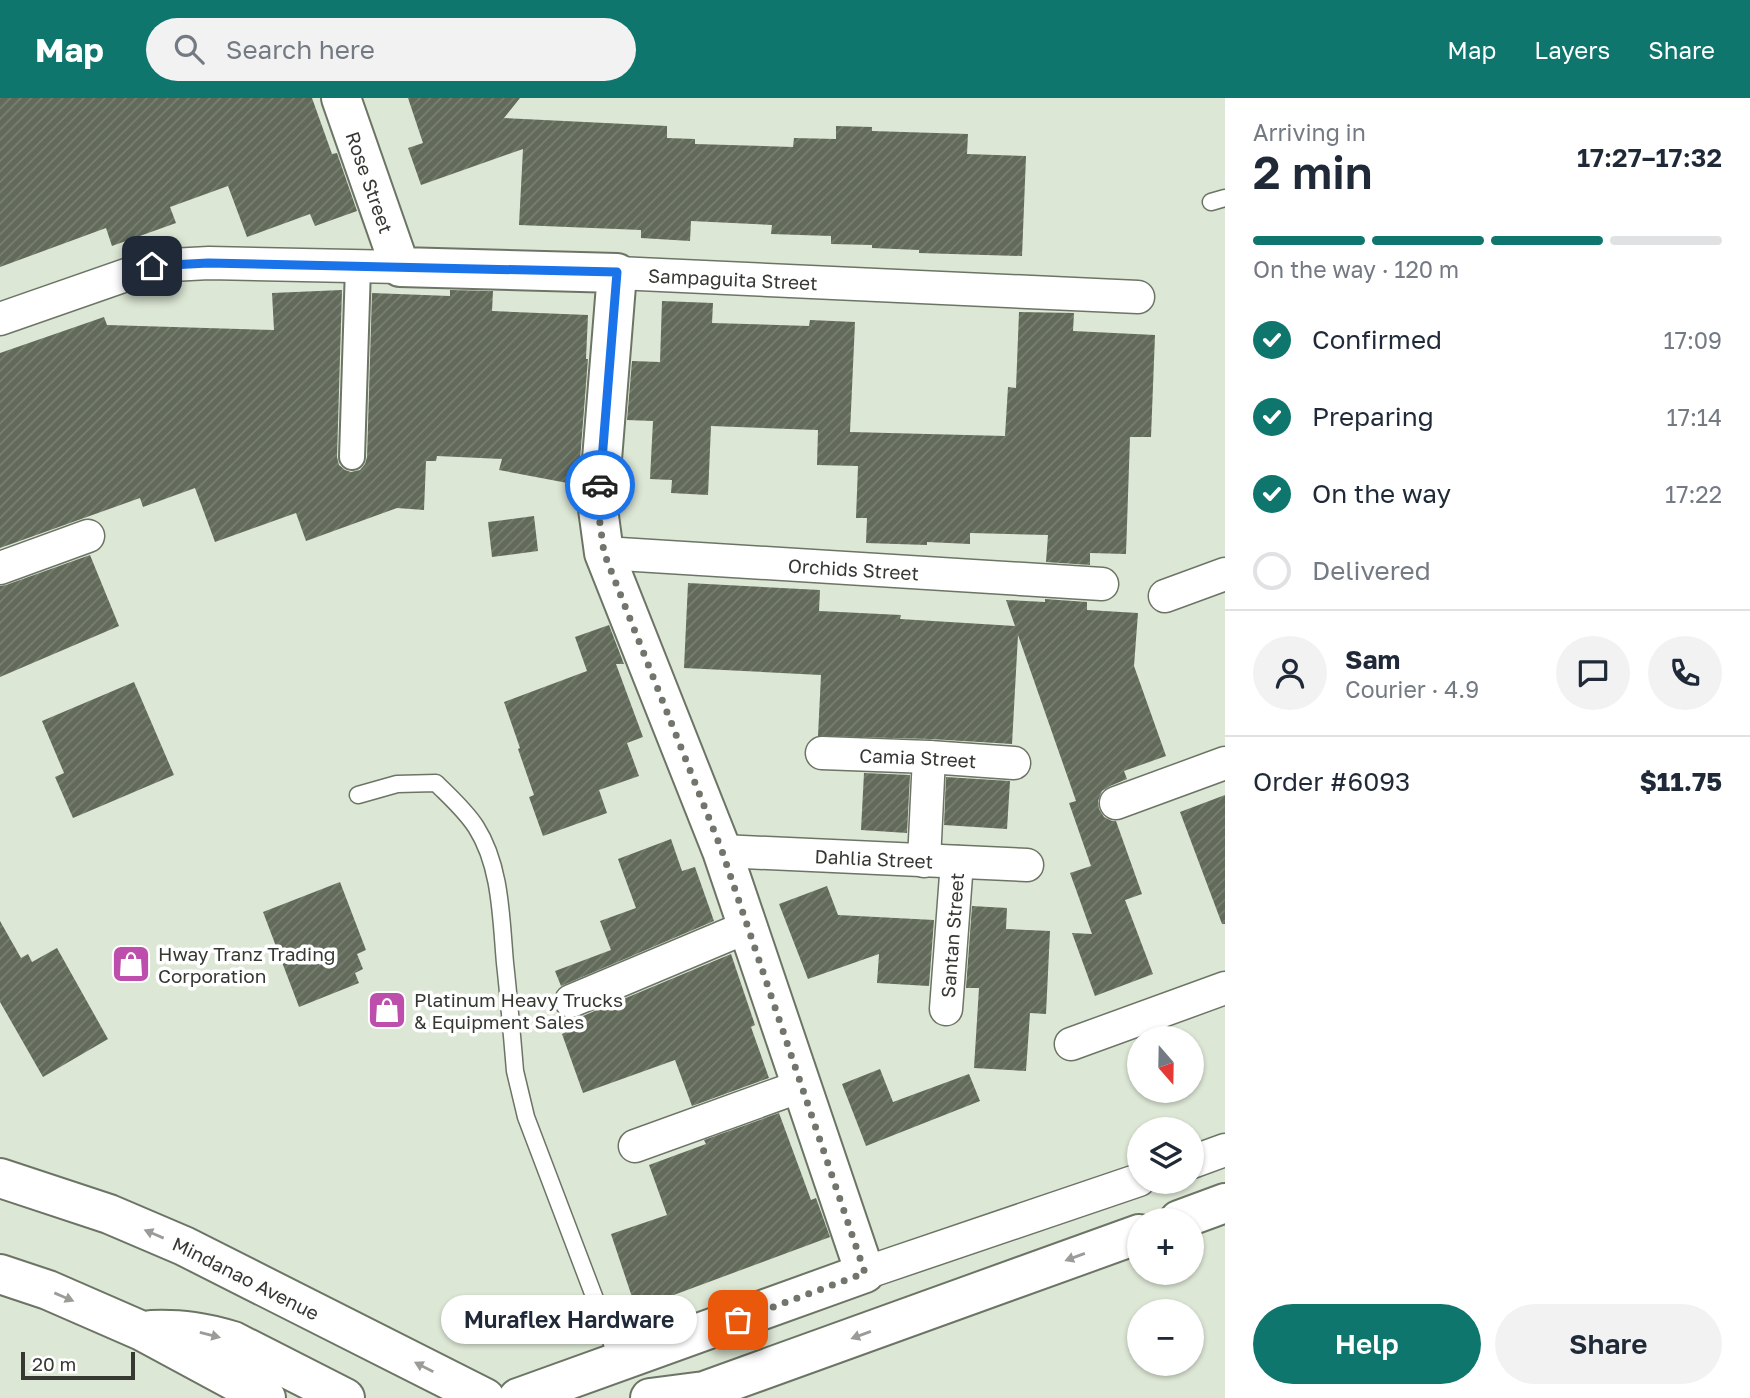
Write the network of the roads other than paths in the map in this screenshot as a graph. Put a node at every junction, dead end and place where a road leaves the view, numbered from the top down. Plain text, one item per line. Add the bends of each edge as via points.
1 (341, 98) edge
2 (358, 267) junction
3 (400, 268) junction
4 (617, 272) junction
5 (1138, 297) dead end
6 (0, 319) edge
7 (352, 457) dead end
8 (88, 536) dead end
9 (604, 553) junction
10 (0, 568) edge
11 (1225, 574) edge
12 (1102, 584) dead end
13 (1165, 596) dead end
14 (822, 753) dead end
15 (929, 757) junction
16 (1014, 763) dead end
17 (1225, 763) edge
18 (358, 795) dead end
19 (1116, 803) dead end
20 (722, 851) junction
21 (924, 861) junction
22 (957, 862) junction
23 (1027, 866) dead end
24 (747, 927) junction
25 (1225, 988) edge
26 (571, 1001) dead end
27 (946, 1009) dead end
28 (1071, 1044) dead end
29 (801, 1086) junction
30 (635, 1146) dead end
31 (1225, 1150) edge
32 (1204, 1158) edge
33 (0, 1178) edge
34 (1127, 1184) edge
35 (1225, 1203) edge
36 (1204, 1211) edge
37 (1127, 1238) edge
38 (865, 1273) junction
39 (0, 1274) edge
40 (142, 1331) junction
41 (619, 1362) junction
42 (266, 1398) edge
43 (345, 1398) edge
44 (485, 1398) edge
45 (519, 1398) edge
46 (650, 1398) edge

1 - 3 main road, Rose Street
2 - 3 street, Sampaguita Street
2 - 6 street, Sampaguita Street via 152,266
2 - 7 street
3 - 4 main road, Sampaguita Street
4 - 5 street, Sampaguita Street
4 - 9 main road via 598,509
8 - 10 street
9 - 12 street, Orchids Street
9 - 20 main road
11 - 13 street
14 - 15 street, Camia Street
15 - 16 street, Camia Street
15 - 21 street
17 - 19 street
18 - 41 lane via 397,784 436,783 476,827 488,852 496,883 520,1093
20 - 21 street, Dahlia Street
20 - 24 main road
21 - 22 street, Dahlia Street
22 - 23 street, Dahlia Street
22 - 27 street, Santan Street
24 - 26 street
24 - 29 main road
25 - 28 street
29 - 30 street
29 - 38 main road
31 - 32 street
44 -> 33 main road, Mindanao Avenue via 184,1246 109,1214
34 - 38 street
35 - 36 main road
37 -> 46 main road via 704,1391
38 - 41 main road
39 -> 40 main road
40 - 42 main road
40 -> 43 main road via 191,1331 233,1341
41 - 45 main road

